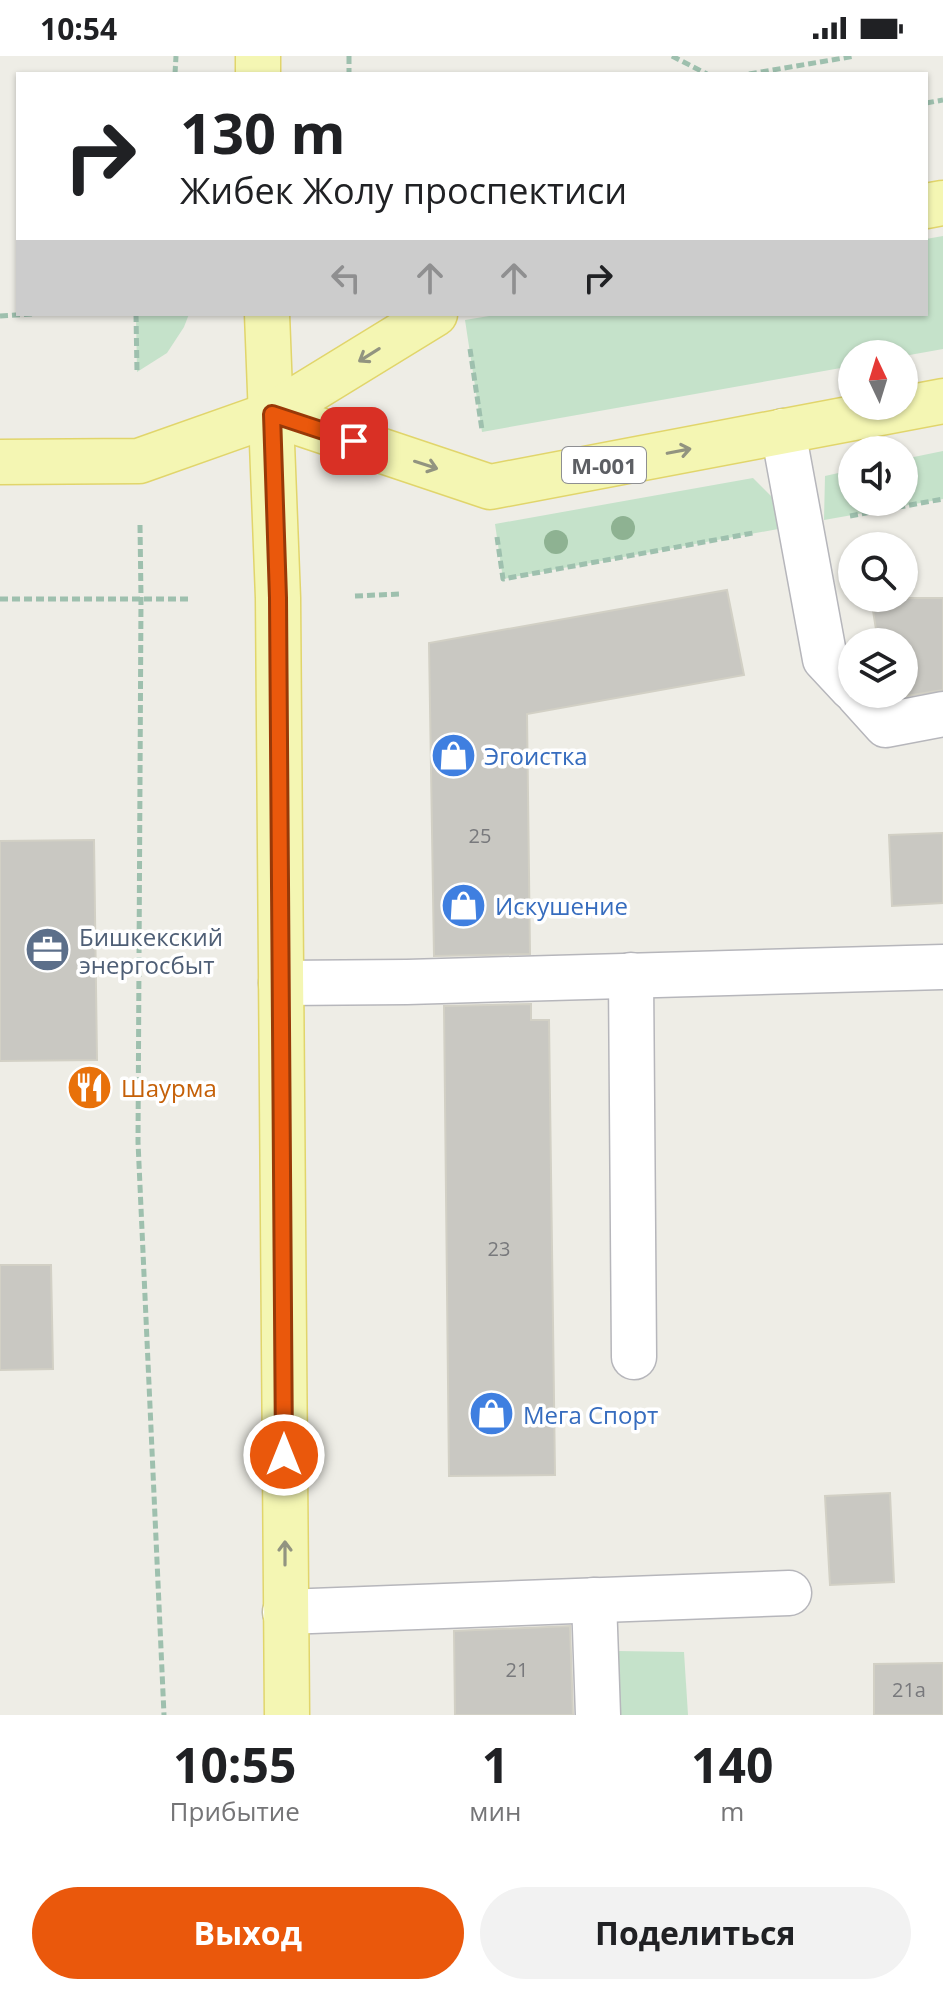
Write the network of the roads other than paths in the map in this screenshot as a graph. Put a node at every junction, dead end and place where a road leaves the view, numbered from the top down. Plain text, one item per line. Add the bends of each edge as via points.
1 (267, 316) edge
2 (432, 316) edge
3 (943, 401) edge
4 (272, 414) junction
5 (783, 431) junction
6 (0, 462) edge
7 (838, 673) edge
8 (871, 708) edge
9 (943, 714) edge
10 (943, 967) edge
11 (631, 975) junction
12 (281, 983) junction
13 (634, 1357) dead end
14 (789, 1593) dead end
15 (594, 1600) junction
16 (285, 1612) junction
17 (287, 1715) edge
18 (598, 1715) edge

1 - 4 main road
2 -> 4 main road
3 - 5 main road, М-001
4 -> 5 main road, М-001 via 490,487
4 - 6 main road via 139,461
4 - 12 main road
5 - 7 lane via 825,659
8 - 9 lane via 886,725
10 - 11 lane
11 - 12 lane
11 - 13 lane
16 -> 12 main road
14 - 15 lane
15 - 16 lane
15 - 18 lane
16 - 17 main road

